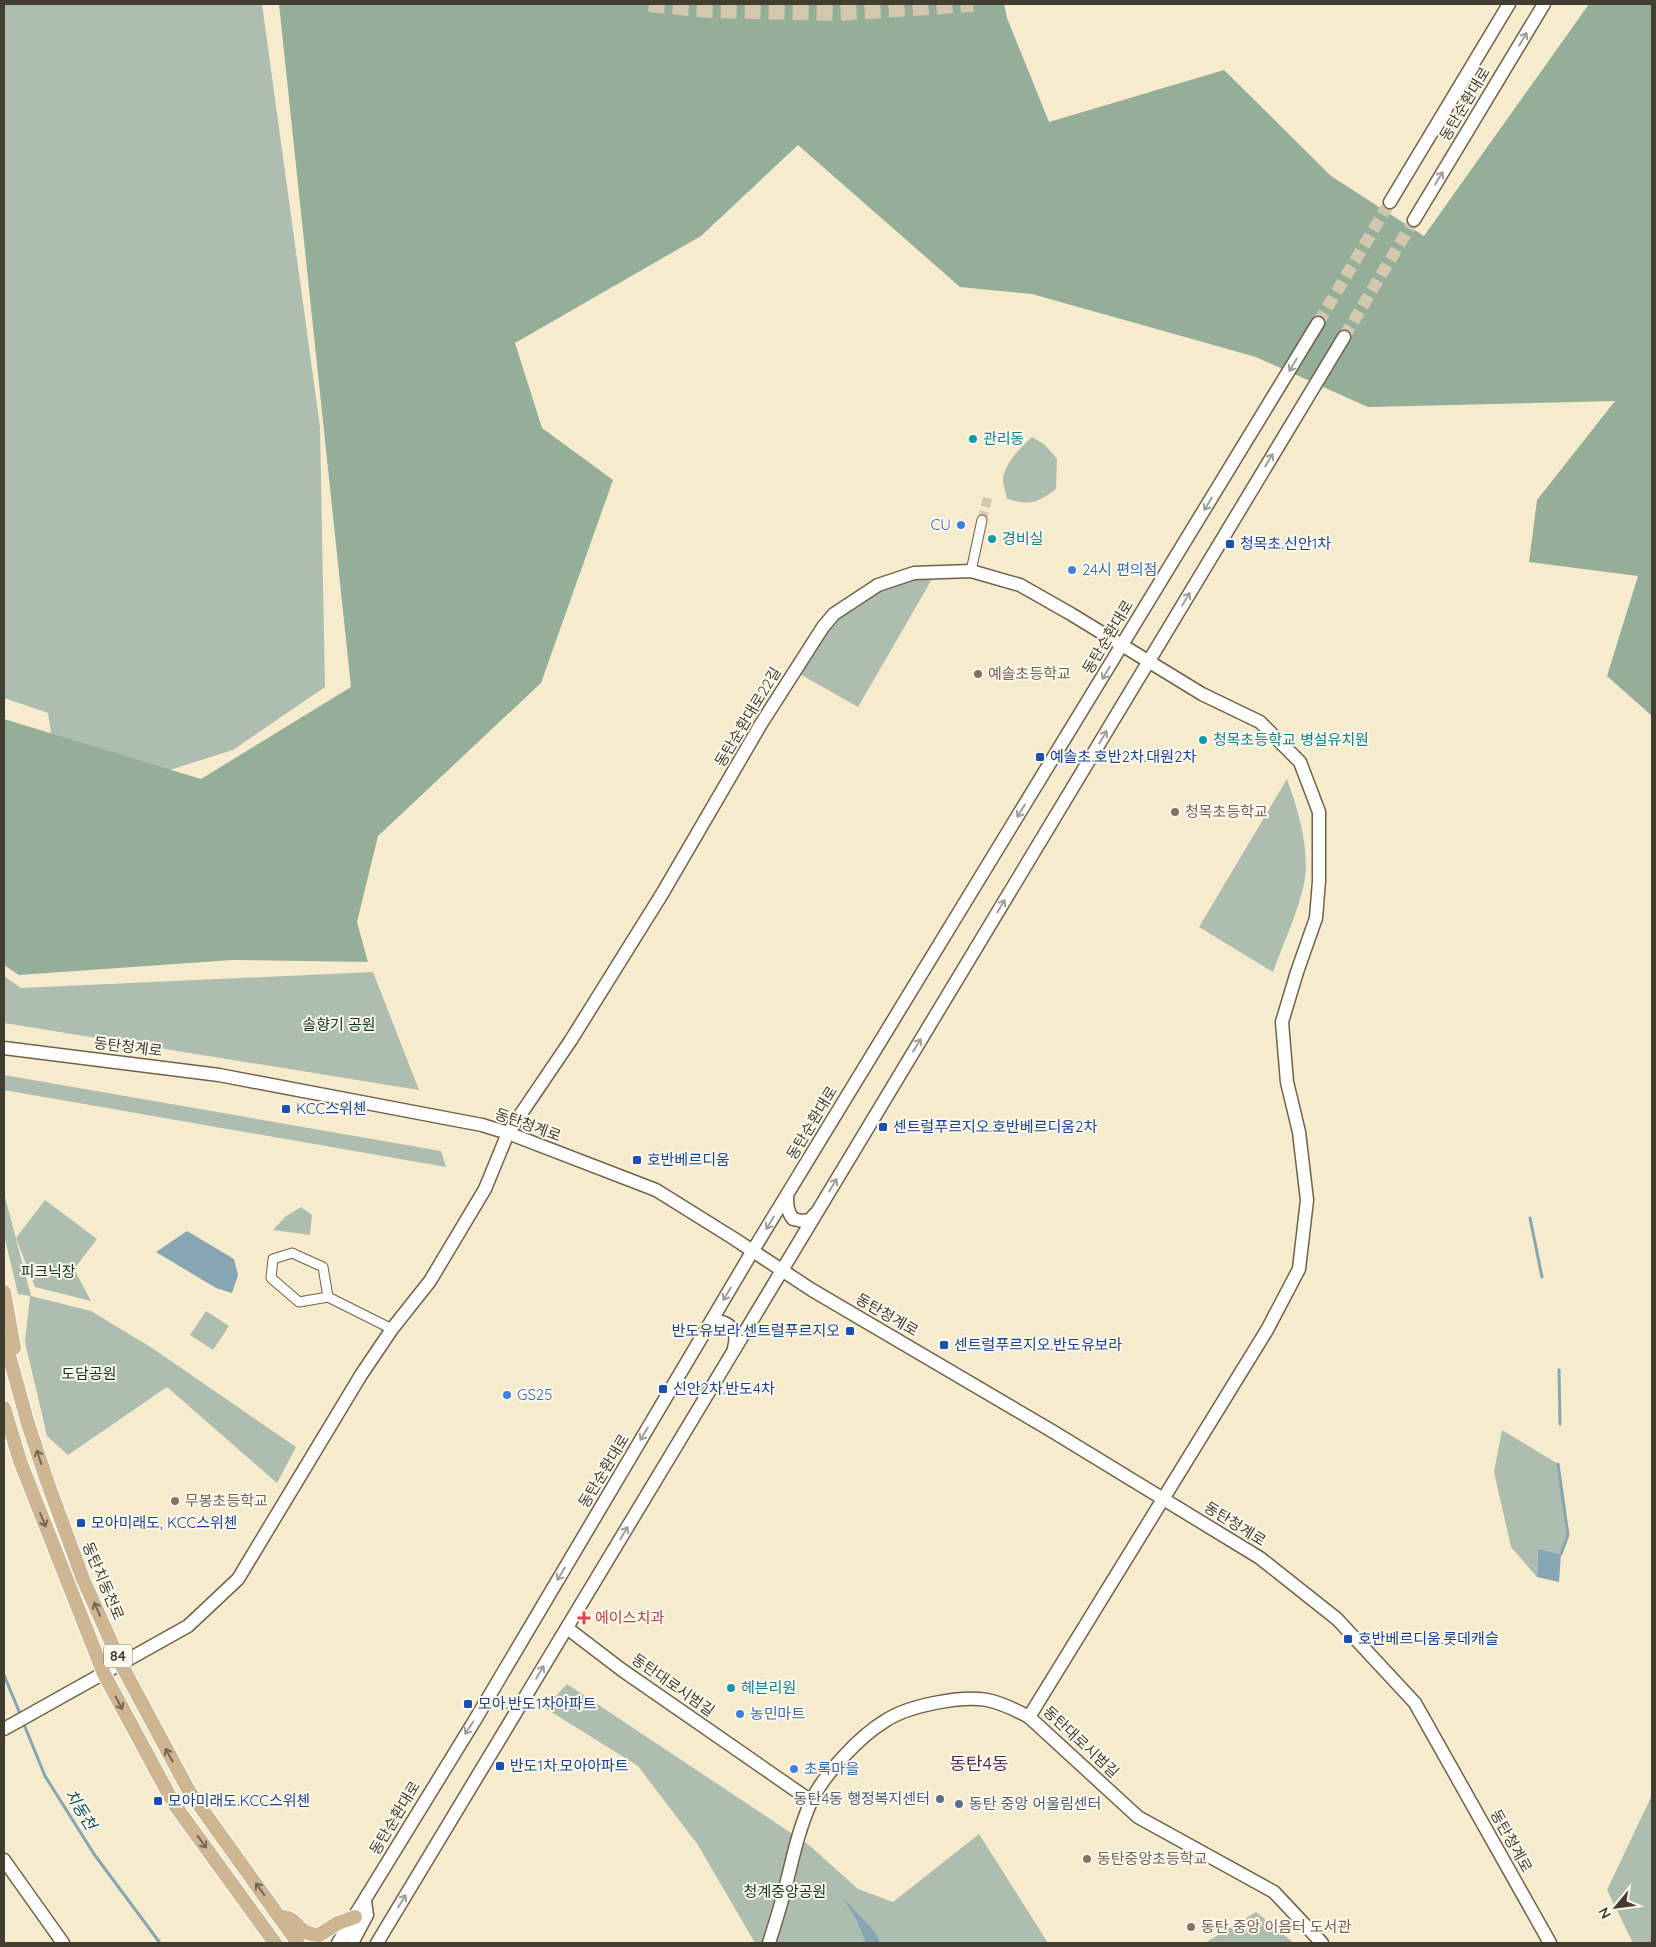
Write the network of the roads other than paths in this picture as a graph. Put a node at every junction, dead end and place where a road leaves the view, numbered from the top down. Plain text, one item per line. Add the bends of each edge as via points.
1 (1509, 4) edge
2 (1544, 4) edge
3 (1390, 202) tunnel mouth
4 (1414, 220) tunnel mouth
5 (1318, 323) tunnel mouth
6 (1344, 337) tunnel mouth
7 (982, 520) tunnel mouth
8 (971, 571) junction
9 (1122, 646) junction
10 (1148, 662) junction
11 (4, 1048) edge
12 (508, 1133) junction
13 (787, 1194) junction
14 (818, 1211) junction
15 (752, 1252) junction
16 (781, 1271) junction
17 (4, 1292) edge
18 (328, 1297) junction
19 (392, 1329) junction
20 (706, 1330) junction
21 (4, 1337) edge
22 (733, 1351) junction
23 (18, 1388) junction
24 (4, 1408) edge
25 (1164, 1498) junction
26 (567, 1628) junction
27 (121, 1664) junction
28 (104, 1674) junction
29 (1030, 1717) junction
30 (4, 1729) edge
31 (811, 1802) junction
32 (4, 1860) edge
33 (365, 1901) junction
34 (278, 1916) junction
35 (355, 1917) junction
36 (63, 1943) edge
37 (275, 1943) edge
38 (298, 1943) edge
39 (338, 1943) edge
40 (352, 1943) edge
41 (377, 1943) edge
42 (769, 1943) edge
43 (1322, 1943) edge
44 (1550, 1943) edge

1 - 3 street, 동탄순환대로
4 -> 2 street, 동탄순환대로
5 -> 9 street, 동탄순환대로
10 -> 6 street
7 - 8 street
8 - 9 street, 동탄순환대로22길 via 1020,585
8 - 12 street, 동탄순환대로22길 via 914,574 878,585 834,614 823,627 761,724 662,894 571,1040
9 - 10 street, 동탄순환대로22길
9 -> 13 street, 동탄순환대로
14 -> 10 street
10 - 25 street, 동탄순환대로22길 via 1202,694 1260,722 1300,762 1319,812 1316,918 1282,1022 1287,1082 1299,1132 1306,1200 1298,1269 1268,1330
11 - 12 street, 동탄청계로 via 219,1075 482,1125
12 - 15 street, 동탄청계로 via 656,1190
12 - 19 street, 동탄순환대로22길 via 485,1188 435,1273
13 - 14 street via 786,1206 793,1219 810,1220
13 -> 15 street, 동탄순환대로
14 - 16 street
15 - 16 street, 동탄청계로
15 -> 20 street, 동탄순환대로
16 - 22 street
16 - 25 street, 동탄청계로
17 - 23 main road via 18,1368
18 - 18 street via 324,1267 292,1253 273,1259 271,1278 299,1302
18 - 19 street
19 - 27 street, 동탄순환대로22길 via 238,1579 188,1626
20 - 22 street via 719,1321 728,1323 735,1331
20 -> 33 street, 동탄순환대로
21 - 23 main road, 동탄치동천로 / 84
26 -> 22 street
27 -> 23 main road, 동탄치동천로 / 84 via 80,1570 44,1473
24 -> 28 main road, 84 via 20,1461
25 - 29 street, 동탄순환대로22길
25 - 44 street, 동탄청계로 via 1260,1558 1337,1619 1415,1703
26 - 31 street, 동탄대로시범길
41 -> 26 street
27 - 28 street, 동탄순환대로22길
34 -> 27 main road, 동탄치동천로 / 84 via 189,1791
28 - 30 street, 동탄순환대로22길
28 -> 37 main road, 84 via 174,1804
29 - 31 street, 동탄대로시범길 via 986,1700 940,1701 912,1709 885,1720 852,1748 824,1778
29 - 43 street, 동탄대로시범길 via 1138,1817 1274,1892
31 - 42 street, 동탄대로시범길
32 - 36 street
33 - 35 street, 동탄순환대로
33 - 40 street via 367,1915
34 - 35 main road via 289,1917 303,1931 319,1935
34 - 38 main road, 동탄치동천로 / 84
35 - 39 street, 동탄순환대로

